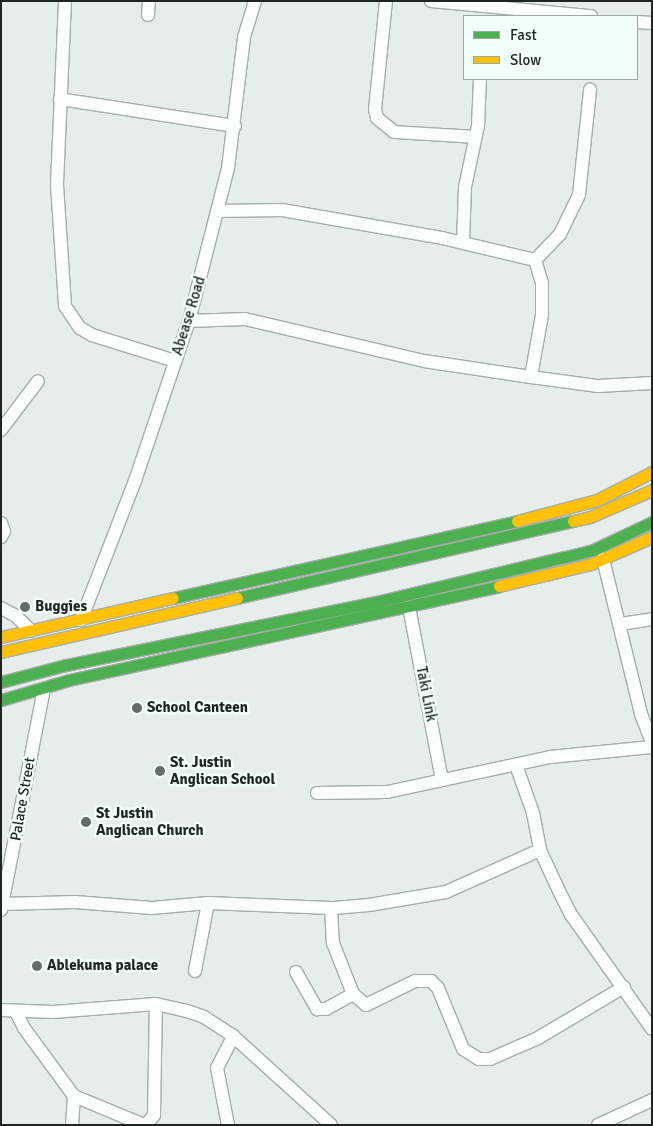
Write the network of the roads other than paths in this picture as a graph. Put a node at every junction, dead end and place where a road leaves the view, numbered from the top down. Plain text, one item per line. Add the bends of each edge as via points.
1 (65, 1) edge
2 (149, 1) edge
3 (255, 1) edge
4 (386, 1) edge
5 (431, 1) edge
6 (486, 12) edge
7 (148, 15) dead end
8 (565, 15) edge
9 (638, 22) edge
10 (652, 23) edge
11 (480, 80) edge
12 (590, 90) dead end
13 (60, 100) junction
14 (235, 126) junction
15 (475, 137) junction
16 (218, 211) junction
17 (463, 242) junction
18 (535, 260) junction
19 (189, 321) junction
20 (176, 360) junction
21 (530, 377) junction
22 (38, 381) dead end
23 (652, 383) edge
24 (1, 430) edge
25 (652, 472) edge
26 (652, 490) edge
27 (652, 522) edge
28 (1, 523) edge
29 (1, 537) edge
30 (652, 537) edge
31 (603, 559) junction
32 (510, 569) junction
33 (513, 583) junction
34 (409, 607) junction
35 (1, 608) edge
36 (652, 619) edge
37 (81, 620) junction
38 (620, 624) junction
39 (31, 631) junction
40 (1, 637) edge
41 (1, 652) edge
42 (1, 682) edge
43 (44, 688) junction
44 (1, 700) edge
45 (652, 742) edge
46 (652, 746) edge
47 (516, 765) junction
48 (442, 780) junction
49 (316, 793) dead end
50 (540, 850) junction
51 (208, 903) junction
52 (2, 904) edge
53 (331, 908) junction
54 (1, 910) edge
55 (195, 971) dead end
56 (296, 972) dead end
57 (624, 987) junction
58 (353, 994) junction
59 (156, 1004) junction
60 (1, 1010) edge
61 (16, 1012) junction
62 (652, 1028) edge
63 (233, 1036) junction
64 (74, 1096) junction
65 (652, 1100) edge
66 (72, 1125) edge
67 (145, 1125) edge
68 (228, 1125) edge
69 (331, 1125) edge
70 (598, 1125) edge

1 - 13 street
2 - 7 street
3 - 14 street, Abease Road via 244,37
4 - 15 street via 375,109 377,118 394,132
5 - 6 street
6 - 8 street
9 - 10 street
11 - 15 street
12 - 18 street via 579,195 560,234
13 - 14 street
13 - 20 street via 57,185 65,306 80,328 92,335
14 - 16 street, Abease Road
15 - 17 street via 465,187
16 - 17 street via 282,210
16 - 19 street, Abease Road
17 - 18 street
18 - 21 street via 542,283 542,315
19 - 20 street, Abease Road
19 - 21 street via 246,320 424,361
20 - 37 street, Abease Road via 135,481
21 - 23 street via 598,386
22 - 24 street
25 - 37 main road via 597,500 544,515
26 - 41 main road via 590,517
27 - 32 main road via 593,550
28 - 29 street via 4,531
30 - 31 main road
31 - 33 main road
31 - 38 street
32 - 33 main road
32 - 42 main road via 380,601 66,665
33 - 34 main road
34 - 43 main road
34 - 48 street, Taki Link
35 - 39 street via 16,616
36 - 38 street
37 - 39 main road
38 - 45 street via 641,714
39 - 40 main road
43 - 44 main road
43 - 52 street, Palace Street
46 - 47 street via 550,757
47 - 48 street
47 - 50 street via 533,813
48 - 49 street via 387,792
50 - 53 street via 446,892 369,906
50 - 57 street via 572,916
51 - 52 street via 152,908 75,902
51 - 53 street
51 - 55 street
52 - 54 street, Palace Street
53 - 58 street via 334,943
56 - 58 street via 317,1009 326,1009
57 - 58 street via 538,1038 490,1059 479,1059 464,1049 438,988 431,981 415,982 366,1006
57 - 62 street
59 - 61 street
59 - 63 street via 204,1017
59 - 67 street via 154,1115
60 - 61 street
61 - 64 street via 24,1028
63 - 68 street via 217,1068
63 - 69 street
64 - 66 street
64 - 67 street
65 - 70 street

